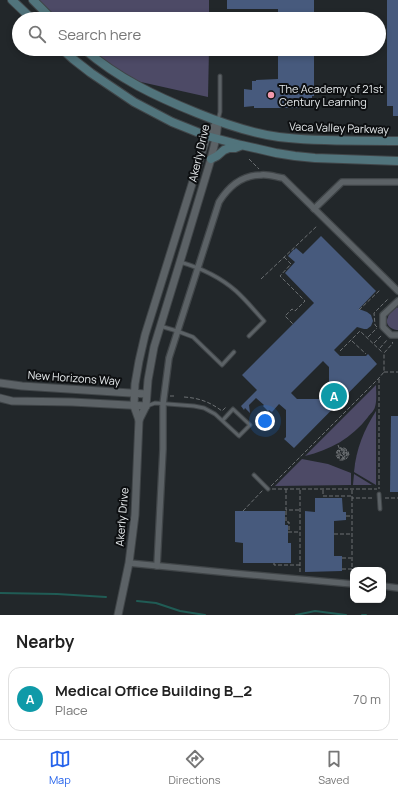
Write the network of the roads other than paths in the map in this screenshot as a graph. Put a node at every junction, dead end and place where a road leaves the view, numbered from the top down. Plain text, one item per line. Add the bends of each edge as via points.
1 (12, 0) edge
2 (33, 0) edge
3 (25, 12) edge
4 (45, 12) edge
5 (70, 56) edge
6 (93, 56) edge
7 (220, 76) dead end
8 (218, 122) junction
9 (207, 136) junction
10 (216, 138) junction
11 (398, 141) edge
12 (241, 145) junction
13 (210, 159) junction
14 (398, 161) edge
15 (398, 182) edge
16 (314, 209) junction
17 (180, 262) junction
18 (198, 267) junction
19 (398, 291) edge
20 (398, 301) edge
21 (160, 326) junction
22 (177, 331) junction
23 (398, 335) edge
24 (249, 336) dead end
25 (234, 352) dead end
26 (0, 383) edge
27 (134, 394) junction
28 (146, 394) junction
29 (0, 398) edge
30 (154, 403) junction
31 (163, 404) junction
32 (134, 406) junction
33 (146, 406) junction
34 (139, 420) junction
35 (222, 420) junction
36 (254, 475) dead end
37 (267, 488) road end
38 (379, 494) dead end
39 (380, 509) dead end
40 (129, 563) junction
41 (157, 566) junction
42 (350, 584) edge
43 (386, 586) edge
44 (398, 588) edge
45 (118, 615) edge

1 - 3 main road
2 - 4 main road
5 - 9 main road via 90,73 134,102 172,122
6 - 8 main road, Vaca Valley Parkway via 144,90
7 - 8 lane
8 - 9 street, Akerly Drive
8 - 10 street, Akerly Drive
8 - 11 main road, Vaca Valley Parkway via 256,133 296,138
9 - 10 main road
9 - 27 street, Akerly Drive via 145,335 138,361
10 - 12 main road
10 - 13 street, Akerly Drive
12 - 13 main road via 224,150
12 - 14 main road via 315,158
13 - 17 street, Akerly Drive
15 - 16 street via 342,182
16 - 18 street via 283,178 262,174 247,176 237,181 219,202
16 - 19 street
17 - 18 lane
17 - 21 street, Akerly Drive
18 - 22 street
18 - 24 lane via 236,291 264,321
20 - 23 street via 383,315 383,327 391,335
21 - 22 lane
21 - 28 street, Akerly Drive
22 - 25 lane via 193,337 222,365
22 - 31 street via 169,358
26 - 27 street, New Horizons Way
27 - 28 street, New Horizons Way
27 - 32 street, Akerly Drive
28 - 30 lane
28 - 33 street, Akerly Drive
29 - 32 street via 12,401
30 - 31 lane
30 - 33 lane
31 - 35 lane via 204,408
31 - 41 street
32 - 33 street
32 - 34 street, Akerly Drive
33 - 34 street, Akerly Drive
34 - 40 street, Akerly Drive via 135,515
35 - 35 lane via 233,409 250,425 239,436
36 - 37 lane
38 - 39 lane
40 - 41 street
40 - 45 street, Akerly Drive
41 - 42 street
43 - 44 street

